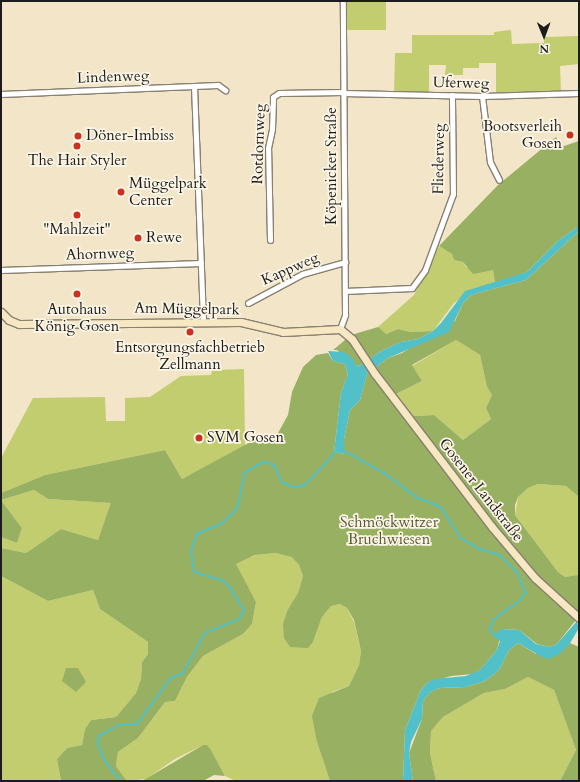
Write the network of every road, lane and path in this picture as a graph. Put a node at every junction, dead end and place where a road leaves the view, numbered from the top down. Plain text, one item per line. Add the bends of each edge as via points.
1 (342, 1) edge
2 (194, 86) junction
3 (224, 90) dead end
4 (343, 93) junction
5 (579, 93) edge
6 (1, 94) edge
7 (452, 95) junction
8 (482, 96) junction
9 (499, 180) dead end
10 (270, 240) dead end
11 (344, 262) junction
12 (201, 263) junction
13 (1, 270) edge
14 (345, 291) junction
15 (248, 303) dead end
16 (1, 312) edge
17 (204, 322) junction
18 (340, 329) junction
19 (577, 616) edge

1 - 4 street, Köpenicker Straße
2 - 3 street, Lindenweg via 218,86
2 - 6 street, Lindenweg
2 - 12 street
4 - 7 street, Uferweg
4 - 10 street, Rotdornweg via 280,93 272,97 272,129 268,148
4 - 11 street, Köpenicker Straße
5 - 8 street, Uferweg
7 - 8 street, Uferweg
7 - 14 street, Fliederweg via 453,194 425,270 412,288
8 - 9 street via 490,162
11 - 14 street, Köpenicker Straße
11 - 15 street, Kappweg via 302,274
12 - 13 street, Ahornweg
12 - 17 street
14 - 18 street, Köpenicker Straße via 345,316
16 - 17 main road, Am Müggelpark via 9,320 19,324
17 - 18 main road, Am Müggelpark via 241,322 283,332
18 - 19 main road, Gosener Landstraße via 352,339 375,374 505,542 535,578

